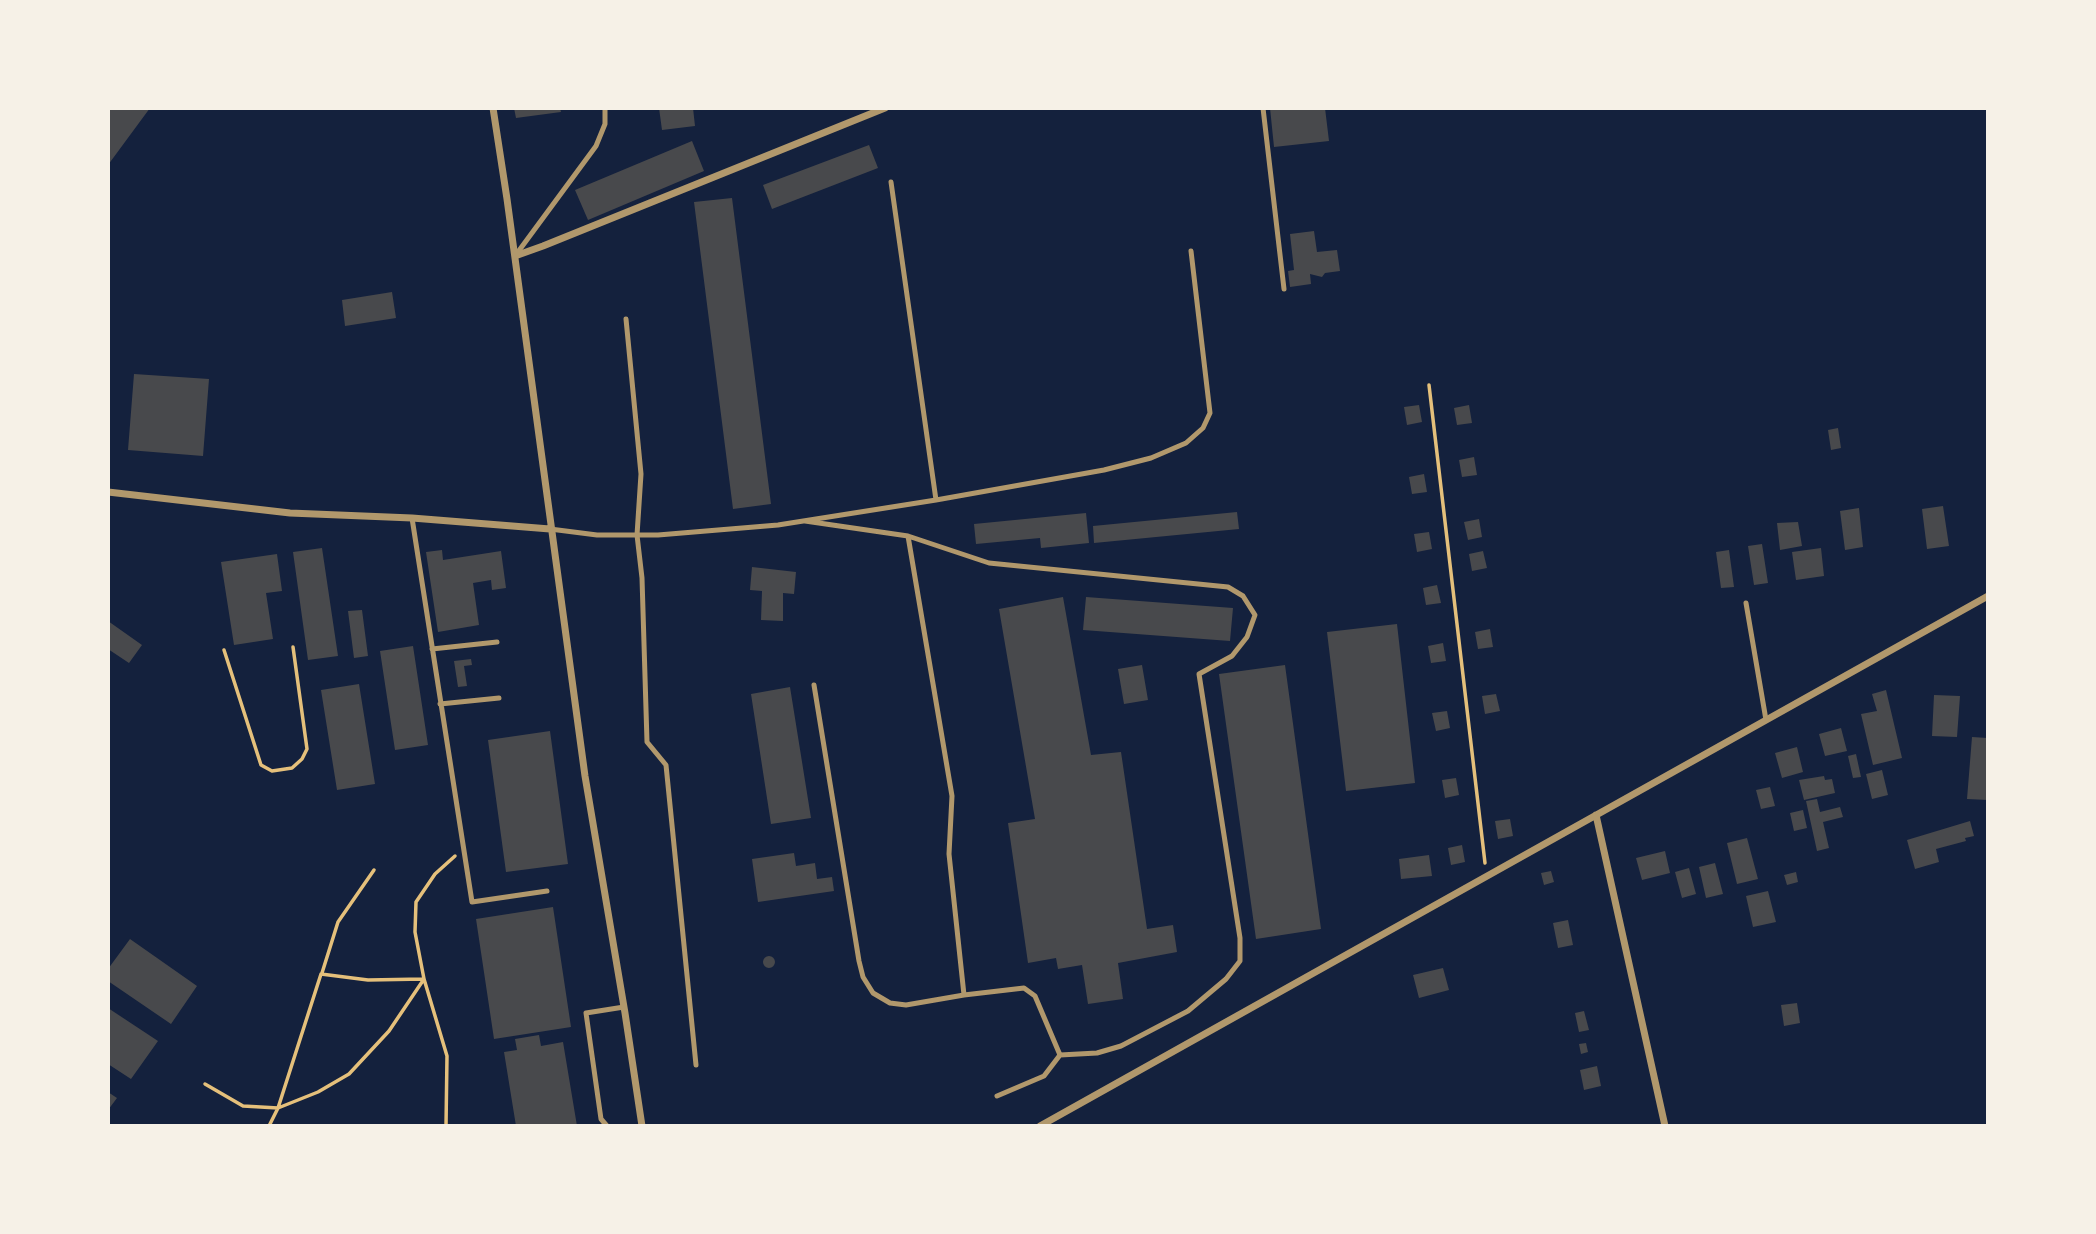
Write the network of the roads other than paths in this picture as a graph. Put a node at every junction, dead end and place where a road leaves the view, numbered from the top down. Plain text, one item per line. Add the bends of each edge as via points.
1 (493, 108) edge
2 (604, 108) edge
3 (885, 108) edge
4 (1263, 108) edge
5 (891, 182) dead end
6 (1191, 251) dead end
7 (515, 256) junction
8 (1284, 289) dead end
9 (626, 319) dead end
10 (108, 492) edge
11 (936, 500) junction
12 (412, 518) junction
13 (806, 521) junction
14 (551, 529) junction
15 (637, 535) junction
16 (908, 536) junction
17 (1987, 596) edge
18 (1746, 603) dead end
19 (497, 642) dead end
20 (432, 649) junction
21 (814, 685) dead end
22 (499, 698) dead end
23 (440, 705) junction
24 (1766, 720) junction
25 (1596, 815) junction
26 (547, 891) dead end
27 (964, 995) junction
28 (624, 1007) junction
29 (1060, 1055) junction
30 (696, 1065) dead end
31 (997, 1096) dead end
32 (607, 1125) edge
33 (641, 1125) edge
34 (1040, 1125) edge
35 (1665, 1125) edge

1 - 7 street
2 - 7 lane via 605,124 596,146
3 - 7 street
4 - 8 lane
5 - 11 lane
6 - 11 lane via 1210,413 1203,428 1186,443 1151,458
7 - 14 street
9 - 15 lane via 641,474
10 - 12 street via 290,513
11 - 13 lane
12 - 14 street
12 - 20 lane
13 - 15 lane
13 - 16 lane
14 - 15 lane
14 - 28 street via 585,776
15 - 30 lane via 647,742 666,765
16 - 27 lane via 952,796 949,854
16 - 29 lane via 989,563 1228,587 1243,596 1255,615 1247,637 1231,656 1199,674 1240,961 1188,1011 1154,1029 1121,1046
17 - 24 street
18 - 24 lane
19 - 20 lane
20 - 23 lane
21 - 27 lane via 863,977 873,993 890,1003 906,1005
22 - 23 lane
23 - 26 lane via 472,902
24 - 25 street
25 - 34 street
25 - 35 street
27 - 29 lane via 1024,988 1035,996
28 - 32 lane via 586,1013 601,1118
28 - 33 street
29 - 31 lane via 1044,1076

